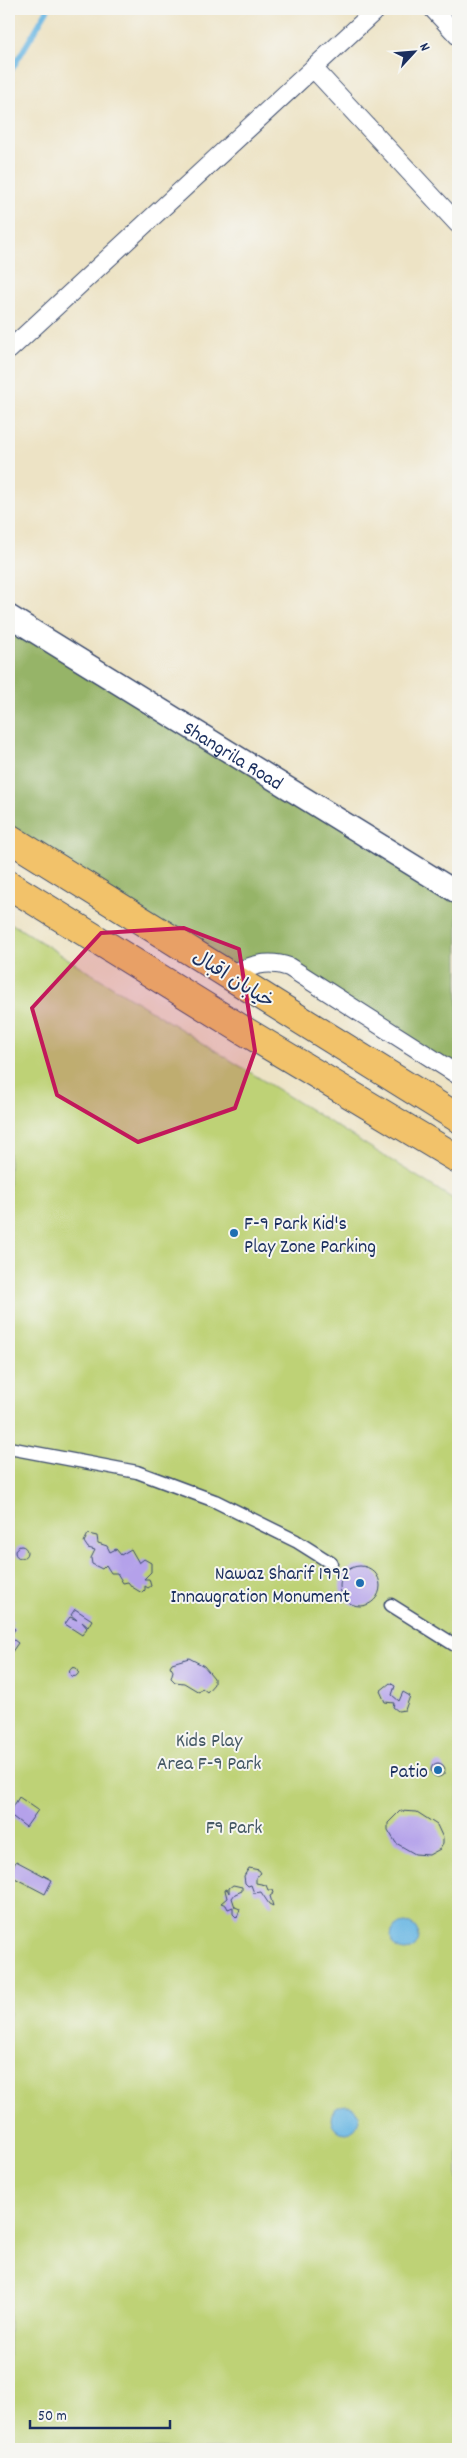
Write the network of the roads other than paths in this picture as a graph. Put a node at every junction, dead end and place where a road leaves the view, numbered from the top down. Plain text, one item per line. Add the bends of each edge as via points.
1 (377, 9) edge
2 (433, 9) edge
3 (458, 36) edge
4 (313, 68) junction
5 (458, 224) edge
6 (9, 350) edge
7 (9, 616) edge
8 (9, 838) edge
9 (9, 885) edge
10 (458, 893) edge
11 (229, 975) junction
12 (458, 1075) edge
13 (458, 1118) edge
14 (458, 1159) edge
15 (9, 1448) edge
16 (331, 1563) dead end
17 (391, 1605) dead end
18 (458, 1647) edge

1 - 4 street
2 - 3 street
4 - 5 street
4 - 6 street
7 - 10 street, Shangrila Road
8 - 11 main road, خیابان اقبال
9 - 14 main road, خیابان اقبال
11 - 12 street via 251,966 275,962 289,967
11 - 13 main road, خیابان اقبال
15 - 16 street via 137,1472 215,1501 296,1541
17 - 18 street

